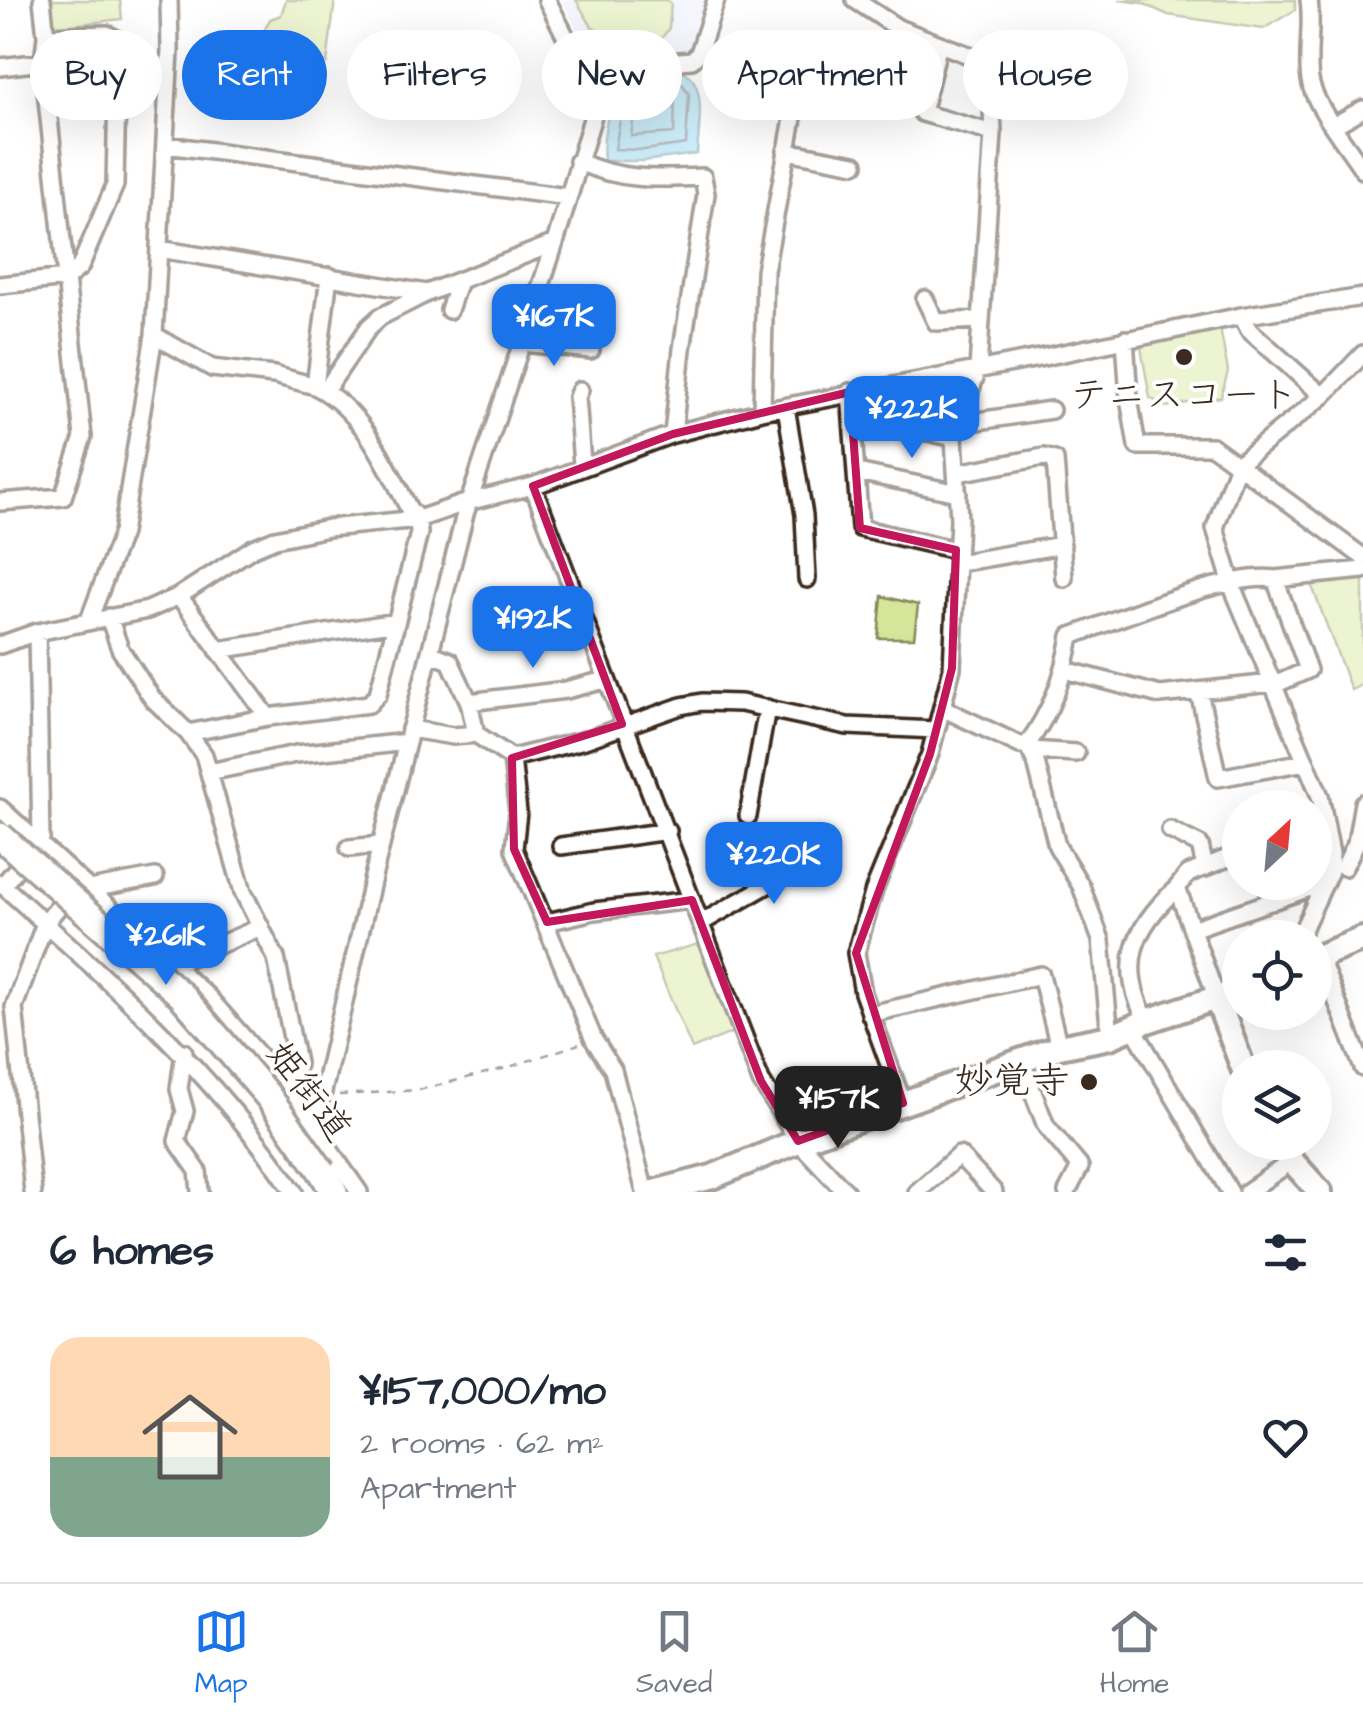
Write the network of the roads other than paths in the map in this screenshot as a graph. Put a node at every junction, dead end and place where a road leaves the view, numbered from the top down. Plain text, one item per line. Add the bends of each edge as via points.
1 (42, 0) edge
2 (169, 0) edge
3 (547, 0) edge
4 (716, 0) edge
5 (856, 0) edge
6 (1309, 0) edge
7 (45, 30) edge
8 (562, 30) edge
9 (903, 30) edge
10 (943, 45) edge
11 (682, 61) edge
12 (30, 63) edge
13 (0, 66) edge
14 (1363, 109) edge
15 (943, 119) edge
16 (49, 120) edge
17 (116, 120) edge
18 (591, 120) edge
19 (792, 120) edge
20 (1335, 126) junction
21 (993, 132) junction
22 (166, 145) junction
23 (786, 150) junction
24 (578, 161) junction
25 (855, 164) dead end
26 (1363, 170) edge
27 (568, 197) junction
28 (554, 243) junction
29 (160, 250) junction
30 (329, 276) junction
31 (67, 278) junction
32 (459, 281) junction
33 (0, 285) edge
34 (428, 293) junction
35 (1363, 297) edge
36 (925, 299) dead end
37 (449, 310) dead end
38 (1240, 316) junction
39 (981, 320) junction
40 (154, 335) junction
41 (1125, 339) junction
42 (522, 343) junction
43 (591, 350) dead end
44 (1363, 354) edge
45 (978, 369) junction
46 (320, 388) junction
47 (580, 390) dead end
48 (850, 392) junction
49 (1323, 396) junction
50 (786, 407) junction
51 (1051, 410) dead end
52 (762, 411) junction
53 (852, 415) junction
54 (956, 431) junction
55 (672, 434) junction
56 (1238, 464) junction
57 (582, 465) junction
58 (857, 472) junction
59 (957, 474) junction
60 (532, 486) junction
61 (958, 493) junction
62 (471, 501) junction
63 (0, 502) edge
64 (418, 519) junction
65 (1062, 546) junction
66 (957, 556) junction
67 (1363, 556) edge
68 (1363, 570) edge
69 (1064, 578) dead end
70 (807, 579) dead end
71 (1274, 580) junction
72 (1232, 582) junction
73 (179, 596) junction
74 (109, 617) junction
75 (89, 620) junction
76 (396, 622) junction
77 (37, 632) junction
78 (0, 645) edge
79 (218, 650) junction
80 (430, 652) junction
81 (1065, 670) junction
82 (605, 680) junction
83 (1270, 684) junction
84 (1199, 692) junction
85 (468, 702) junction
86 (766, 708) junction
87 (942, 708) junction
88 (268, 717) junction
89 (622, 724) junction
90 (936, 730) junction
91 (188, 733) junction
92 (476, 734) junction
93 (409, 735) junction
94 (1029, 747) junction
95 (1076, 753) dead end
96 (512, 758) junction
97 (1304, 762) junction
98 (209, 772) junction
99 (1317, 790) edge
100 (1363, 802) edge
101 (0, 808) edge
102 (748, 816) dead end
103 (1170, 830) dead end
104 (668, 831) junction
105 (0, 836) edge
106 (38, 844) junction
107 (381, 845) junction
108 (561, 846) dead end
109 (349, 848) dead end
110 (778, 848) dead end
111 (0, 856) edge
112 (1332, 856) edge
113 (1222, 861) edge
114 (1205, 868) junction
115 (1363, 868) edge
116 (1337, 869) junction
117 (1332, 875) edge
118 (156, 877) dead end
119 (1, 884) edge
120 (85, 885) junction
121 (1176, 888) junction
122 (692, 900) junction
123 (1277, 900) edge
124 (1272, 902) joint
125 (44, 922) junction
126 (547, 922) junction
127 (701, 923) junction
128 (262, 926) junction
129 (1192, 930) junction
130 (1363, 939) edge
131 (1332, 951) edge
132 (174, 964) junction
133 (1332, 993) edge
134 (1222, 997) edge
135 (1217, 999) junction
136 (870, 1014) junction
137 (1140, 1025) junction
138 (1110, 1037) junction
139 (1059, 1047) junction
140 (1236, 1050) edge
141 (184, 1052) junction
142 (1021, 1061) junction
143 (1363, 1068) edge
144 (292, 1095) junction
145 (903, 1103) junction
146 (310, 1120) junction
147 (798, 1141) junction
148 (1278, 1160) edge
149 (1293, 1160) edge
150 (717, 1184) edge
151 (315, 1186) edge
152 (32, 1192) edge
153 (200, 1192) edge
154 (359, 1192) edge
155 (645, 1192) edge
156 (654, 1192) edge
157 (846, 1192) edge
158 (916, 1192) edge
159 (994, 1192) edge
160 (1066, 1192) edge
161 (1230, 1192) edge
162 (1248, 1192) edge
163 (1320, 1192) edge

1 - 7 street
2 - 22 street
3 - 8 street
4 - 11 street via 699,53
5 - 9 street
6 - 20 street via 1310,79
10 - 21 street via 985,67
12 - 13 street
14 - 20 street
15 - 21 street
16 - 31 street
17 - 31 street via 115,185 80,267
18 - 24 street
19 - 23 street
20 - 26 street
21 - 39 street
22 - 27 street
22 - 29 street
23 - 25 street
23 - 52 street via 765,271
24 - 27 street
24 - 55 street via 606,175 645,180 703,177 706,194
27 - 28 street
28 - 32 street
28 - 42 street
29 - 30 street
29 - 40 street
30 - 34 street
30 - 46 street
31 - 33 street
31 - 63 street via 83,437 63,496
32 - 34 street
32 - 37 street
34 - 46 street via 380,317
35 - 38 street
36 - 39 street via 936,322
38 - 41 street
38 - 49 street
39 - 45 street
40 - 46 street via 212,368
40 - 75 street via 122,533
41 - 45 street
41 - 56 street via 1137,446 1212,446
42 - 43 street
42 - 62 street
44 - 49 street
45 - 48 street
45 - 54 street
46 - 64 street via 367,432
47 - 57 street
48 - 50 street
48 - 53 street
49 - 56 street
50 - 52 street
50 - 70 street
51 - 54 street
52 - 55 street
53 - 54 street
53 - 58 street
54 - 59 street
55 - 57 street
56 - 67 street
56 - 72 street via 1215,528
57 - 60 street
58 - 61 street
58 - 66 street via 860,528
59 - 61 street
59 - 65 street via 1056,460
60 - 62 street
60 - 82 street
61 - 66 street
62 - 64 street
62 - 80 street
64 - 73 street via 276,539
64 - 76 street
65 - 66 street
65 - 69 street
66 - 87 street via 952,668
68 - 71 street
71 - 72 street
71 - 83 street via 1308,670
72 - 81 street via 1071,636
72 - 83 street
73 - 74 street
73 - 79 street
74 - 75 street
74 - 91 street via 152,698
75 - 77 street
76 - 79 street
76 - 88 street via 378,694 369,704
77 - 78 street
77 - 106 street
79 - 88 street
80 - 85 street via 450,661
80 - 93 street
81 - 84 street via 1151,695
81 - 94 street
82 - 85 street
82 - 89 street
83 - 84 street
83 - 97 street
84 - 97 street via 1218,778
85 - 92 street
86 - 89 street via 702,702
86 - 90 street via 847,726
86 - 102 street
87 - 90 street
87 - 94 street
88 - 91 street
89 - 96 street
89 - 104 street
90 - 136 street via 856,953
91 - 98 street
92 - 93 street
92 - 96 street
93 - 98 street
93 - 107 street
94 - 95 street
94 - 138 street via 1057,846 1101,940
96 - 126 street via 514,849
97 - 99 street
98 - 128 street via 242,892
100 - 116 street via 1356,844
101 - 106 street
103 - 114 street via 1200,845
104 - 108 street
104 - 122 street
105 - 151 main road, 姫街道, bridge via 180,995 268,1096
106 - 119 street
106 - 120 street
107 - 109 street
107 - 146 street via 322,1096
110 - 127 street via 771,883
111 - 151 main road, 姫街道 via 170,1009
112 - 116 street
113 - 114 street
114 - 121 street
115 - 116 street
116 - 117 street
118 - 120 street
119 - 125 street
120 - 125 street
120 - 132 street
121 - 129 street
121 - 137 street via 1144,921 1135,944 1130,968
122 - 126 street
122 - 127 street
123 - 124 street
124 - 129 street
125 - 141 street
125 - 152 street via 14,1006
126 - 155 street via 594,1040 613,1070
127 - 147 street via 761,1081
128 - 132 street
128 - 144 street via 285,991 297,1062
129 - 135 street
130 - 131 street
132 - 144 street
133 - 143 street
134 - 135 street
135 - 137 street
135 - 140 street
136 - 139 street via 1042,975
136 - 145 street
137 - 138 street
137 - 161 street
138 - 139 street
139 - 142 street
141 - 151 street via 268,1154
141 - 153 street via 185,1110 177,1141 198,1170
142 - 145 street
142 - 160 street via 1046,1126 1080,1167
144 - 146 street
145 - 147 street
146 - 154 street
147 - 150 street
147 - 157 street
148 - 162 street
149 - 163 street
150 - 156 street
158 - 159 street via 959,1155

